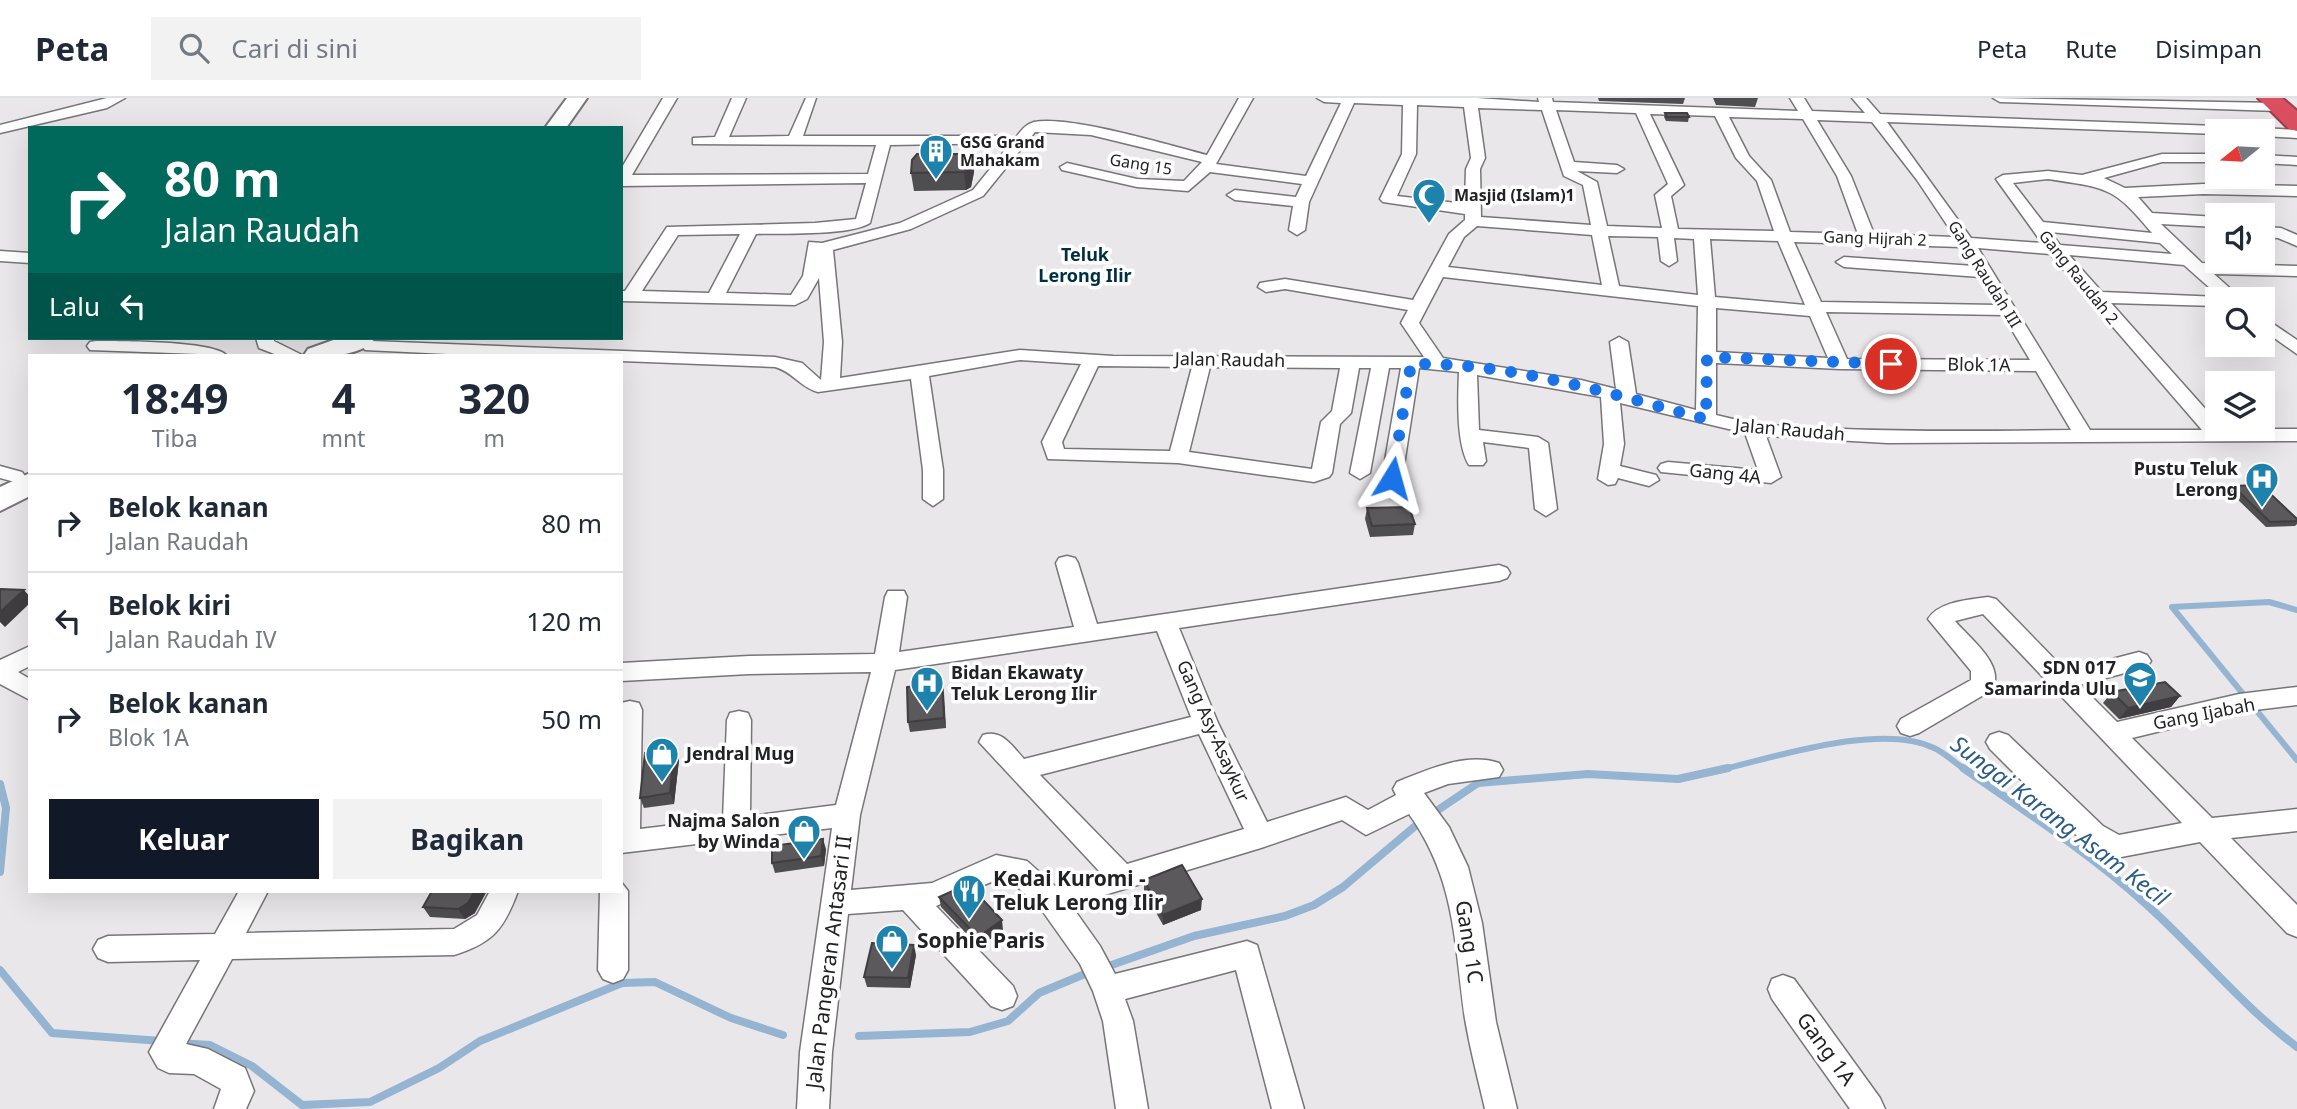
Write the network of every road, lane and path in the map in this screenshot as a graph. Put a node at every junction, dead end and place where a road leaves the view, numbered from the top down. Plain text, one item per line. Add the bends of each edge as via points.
1 (118, 98) edge
2 (577, 98) edge
3 (592, 98) edge
4 (670, 98) edge
5 (739, 98) edge
6 (1246, 98) edge
7 (1324, 98) edge
8 (1755, 98) edge
9 (1797, 98) edge
10 (1859, 98) edge
11 (2000, 98) edge
12 (1349, 99) edge
13 (2105, 99) edge
14 (811, 100) edge
15 (1410, 100) edge
16 (1470, 101) edge
17 (1547, 102) edge
18 (2283, 102) edge
19 (1641, 110) junction
20 (1720, 113) junction
21 (1764, 115) junction
22 (1808, 116) junction
23 (1878, 119) junction
24 (2297, 124) edge
25 (2129, 125) junction
26 (556, 126) edge
27 (573, 126) edge
28 (0, 129) edge
29 (2205, 129) edge
30 (2275, 133) edge
31 (2297, 134) edge
32 (884, 139) junction
33 (794, 140) junction
34 (1007, 140) dead end
35 (698, 141) dead end
36 (720, 141) junction
37 (2162, 158) junction
38 (2205, 158) edge
39 (2275, 160) edge
40 (2297, 161) edge
41 (1209, 164) junction
42 (1568, 166) junction
43 (1067, 167) dead end
44 (1617, 169) dead end
45 (2087, 178) junction
46 (623, 181) edge
47 (874, 181) junction
48 (1312, 181) junction
49 (797, 182) junction
50 (623, 183) edge
51 (694, 183) junction
52 (1390, 191) joint
53 (2297, 191) edge
54 (2124, 193) junction
55 (1235, 195) dead end
56 (1301, 202) junction
57 (1473, 215) junction
58 (2144, 217) junction
59 (2205, 222) edge
60 (2038, 226) junction
61 (815, 228) junction
62 (750, 229) junction
63 (1297, 230) dead end
64 (1601, 231) junction
65 (1668, 232) junction
66 (1702, 233) junction
67 (2275, 233) edge
68 (1783, 235) junction
69 (1867, 238) junction
70 (2165, 239) junction
71 (2297, 241) edge
72 (1967, 242) junction
73 (2053, 248) junction
74 (0, 256) edge
75 (28, 258) edge
76 (1670, 261) dead end
77 (1844, 262) dead end
78 (2190, 264) junction
79 (1437, 271) junction
80 (2297, 271) edge
81 (1984, 272) junction
82 (1266, 287) dead end
83 (2218, 287) edge
84 (1611, 290) junction
85 (626, 296) edge
86 (2096, 297) junction
87 (715, 298) junction
88 (1707, 301) junction
89 (2205, 301) edge
90 (1417, 306) junction
91 (1815, 309) junction
92 (2008, 310) junction
93 (2275, 324) edge
94 (2297, 327) edge
95 (2275, 331) edge
96 (265, 340) edge
97 (1619, 342) dead end
98 (367, 344) edge
99 (96, 346) dead end
100 (2297, 349) edge
101 (210, 354) edge
102 (290, 354) edge
103 (322, 354) edge
104 (601, 354) edge
105 (623, 355) edge
106 (1707, 357) junction
107 (1092, 360) junction
108 (1203, 360) junction
109 (1351, 360) junction
110 (1381, 363) junction
111 (1437, 363) junction
112 (1411, 364) junction
113 (1840, 364) junction
114 (2042, 366) junction
115 (1468, 367) junction
116 (919, 372) junction
117 (830, 384) junction
118 (1611, 391) junction
119 (1706, 419) junction
120 (2205, 421) edge
121 (1754, 429) junction
122 (2205, 433) edge
123 (2083, 434) junction
124 (2275, 434) edge
125 (1472, 435) junction
126 (2297, 435) edge
127 (1178, 457) junction
128 (1476, 461) dead end
129 (1668, 468) dead end
130 (1360, 473) dead end
131 (1392, 478) dead end
132 (1649, 480) dead end
133 (933, 499) dead end
134 (1546, 509) dead end
135 (1067, 563) dead end
136 (1499, 573) dead end
137 (896, 597) dead end
138 (1166, 624) junction
139 (1088, 634) junction
140 (28, 655) edge
141 (2139, 661) dead end
142 (885, 663) junction
143 (0, 672) edge
144 (623, 673) edge
145 (2060, 681) junction
146 (28, 690) edge
147 (2297, 696) edge
148 (630, 710) dead end
149 (739, 720) dead end
150 (1206, 723) junction
151 (1910, 726) dead end
152 (2111, 733) junction
153 (992, 742) dead end
154 (1999, 742) dead end
155 (1019, 770) junction
156 (1490, 770) dead end
157 (1411, 796) junction
158 (847, 814) junction
159 (2297, 820) edge
160 (736, 828) junction
161 (2205, 830) junction
162 (1261, 837) junction
163 (624, 841) edge
164 (1121, 876) junction
165 (253, 893) edge
166 (503, 893) edge
167 (614, 893) edge
168 (910, 898) junction
169 (1051, 900) junction
170 (836, 903) junction
171 (2297, 924) edge
172 (223, 948) junction
173 (108, 949) dead end
174 (1090, 955) joint
175 (613, 970) dead end
176 (1105, 987) junction
177 (1783, 989) dead end
178 (1002, 996) dead end
179 (1288, 1108) edge
180 (230, 1109) edge
181 (813, 1109) edge
182 (1132, 1109) edge
183 (1500, 1109) edge
184 (1870, 1109) edge

1 - 28 street
2 - 26 street
3 - 27 street
4 - 46 street
5 - 36 street
6 - 41 street, Gang 15
7 - 12 street
8 - 21 street
9 - 22 street
10 - 23 street, Gang Raudah III
11 - 13 street
12 - 15 street
12 - 48 street
13 - 18 street
13 - 25 street
14 - 33 street
15 - 16 street
15 - 52 street via 1409,154
16 - 17 street
16 - 57 street via 1478,158 1473,169
17 - 19 street
17 - 42 street
18 - 24 highway
19 - 20 street
19 - 65 street via 1676,184 1663,195
20 - 21 street
20 - 68 street via 1743,158 1764,180
21 - 22 street
22 - 23 street
22 - 69 street via 1845,178
23 - 25 street
23 - 72 street, Gang Raudah III
25 - 29 street
25 - 37 street
30 - 31 street
32 - 33 street
32 - 34 street
32 - 47 street
33 - 36 street
35 - 36 street
37 - 38 street
37 - 45 street
39 - 40 street
41 - 43 street, Gang 15 via 1191,185 1176,187
41 - 48 street
41 - 117 street via 1091,131 1037,126 978,193 905,226 830,244 825,249 833,342
42 - 44 street
42 - 64 street via 1572,177 1590,182
45 - 54 street
45 - 60 street, Gang Raudah 2 via 2003,179
47 - 49 street
47 - 61 street via 864,220
48 - 56 street
49 - 51 street
49 - 51 street via 788,193 697,194 691,192
50 - 51 street
52 - 57 street via 1388,199 1392,201
53 - 54 street
54 - 58 street
55 - 56 street
56 - 63 street
57 - 64 street
57 - 79 street
58 - 59 street
58 - 70 street
60 - 70 street
60 - 73 street, Gang Raudah 2
61 - 62 street
61 - 87 street via 814,268 800,298
62 - 85 street via 676,224
62 - 87 street
64 - 65 street
64 - 84 street
65 - 66 street
65 - 76 street
66 - 68 street
66 - 88 street
67 - 71 street
68 - 69 street, Gang Hijrah 2
68 - 91 street
69 - 72 street, Gang Hijrah 2
70 - 78 street
72 - 73 street
72 - 81 street, Gang Raudah III
73 - 78 street
73 - 86 street, Gang Raudah 2
74 - 75 street
77 - 81 street
78 - 80 street
78 - 83 street
79 - 84 street
79 - 90 street
81 - 92 street, Gang Raudah III
82 - 90 street via 1285,284
84 - 88 street
85 - 87 street
86 - 89 street
86 - 120 street, Gang Raudah 2
88 - 91 street
88 - 106 street
90 - 111 street via 1410,326
91 - 92 street
91 - 113 street
92 - 114 street, Gang Raudah III
93 - 94 street
95 - 100 street
96 - 102 street via 265,344
97 - 118 street
98 - 103 street
98 - 104 street
99 - 101 street
105 - 117 street via 764,361 796,367 813,385
106 - 113 street, Blok 1A
106 - 119 street
107 - 108 street, Jalan Raudah
107 - 116 street, Jalan Raudah via 1020,355
107 - 127 street via 1052,442 1054,454
108 - 109 street, Jalan Raudah
108 - 127 street
109 - 110 street, Jalan Raudah
109 - 127 street via 1341,413 1331,422 1321,474
110 - 112 street, Jalan Raudah
110 - 130 street
111 - 112 street, Jalan Raudah
111 - 115 street, Jalan Raudah
112 - 131 street
113 - 114 street, Blok 1A
114 - 123 street, Gang Raudah III
115 - 118 street, Jalan Raudah
115 - 125 street via 1467,427
116 - 117 street, Jalan Raudah
116 - 133 street
118 - 119 street, Jalan Raudah
118 - 132 street via 1614,444 1609,475
119 - 121 street, Jalan Raudah
121 - 123 street, Jalan Raudah via 1887,437
121 - 129 street, Gang 4A via 1771,477
122 - 123 street, Jalan Raudah
124 - 126 street, Jalan Raudah
125 - 128 street
125 - 134 street via 1538,443
135 - 139 street
136 - 138 street
137 - 142 street, Jalan Pangeran Antasari II
138 - 139 street
138 - 150 street, Gang Asy-Asaykur
139 - 142 street
140 - 143 street
141 - 145 street
142 - 144 street
142 - 158 street, Jalan Pangeran Antasari II
143 - 146 street
145 - 151 street via 1988,605 1955,611 1940,620 1983,669 1983,684
145 - 152 street
147 - 152 street, Gang Ijabah via 2239,703
148 - 163 street
149 - 160 street
150 - 155 street
150 - 162 street, Gang Asy-Asaykur
152 - 161 street
153 - 155 street
154 - 161 street via 2105,843 2123,847
155 - 164 street
156 - 157 street via 1446,774
157 - 162 street via 1366,824 1346,808
157 - 183 street, Gang 1C via 1450,856 1460,889
158 - 160 street, Jalan Pangeran Antasari II
158 - 170 street, Jalan Pangeran Antasari II
159 - 161 street
160 - 163 street, Jalan Pangeran Antasari II
161 - 171 street
162 - 164 street
164 - 169 street
165 - 172 street
166 - 172 street via 488,926 471,938 454,942
167 - 175 street
168 - 169 street via 934,895 1003,866 1017,869
168 - 170 street
168 - 178 street
169 - 174 street
170 - 181 street, Jalan Pangeran Antasari II
172 - 173 street
172 - 180 street via 172,1040 169,1058 197,1059 234,1079 238,1091
174 - 176 street
176 - 179 street via 1247,954
176 - 182 street via 1118,1021
177 - 184 street, Gang 1A

